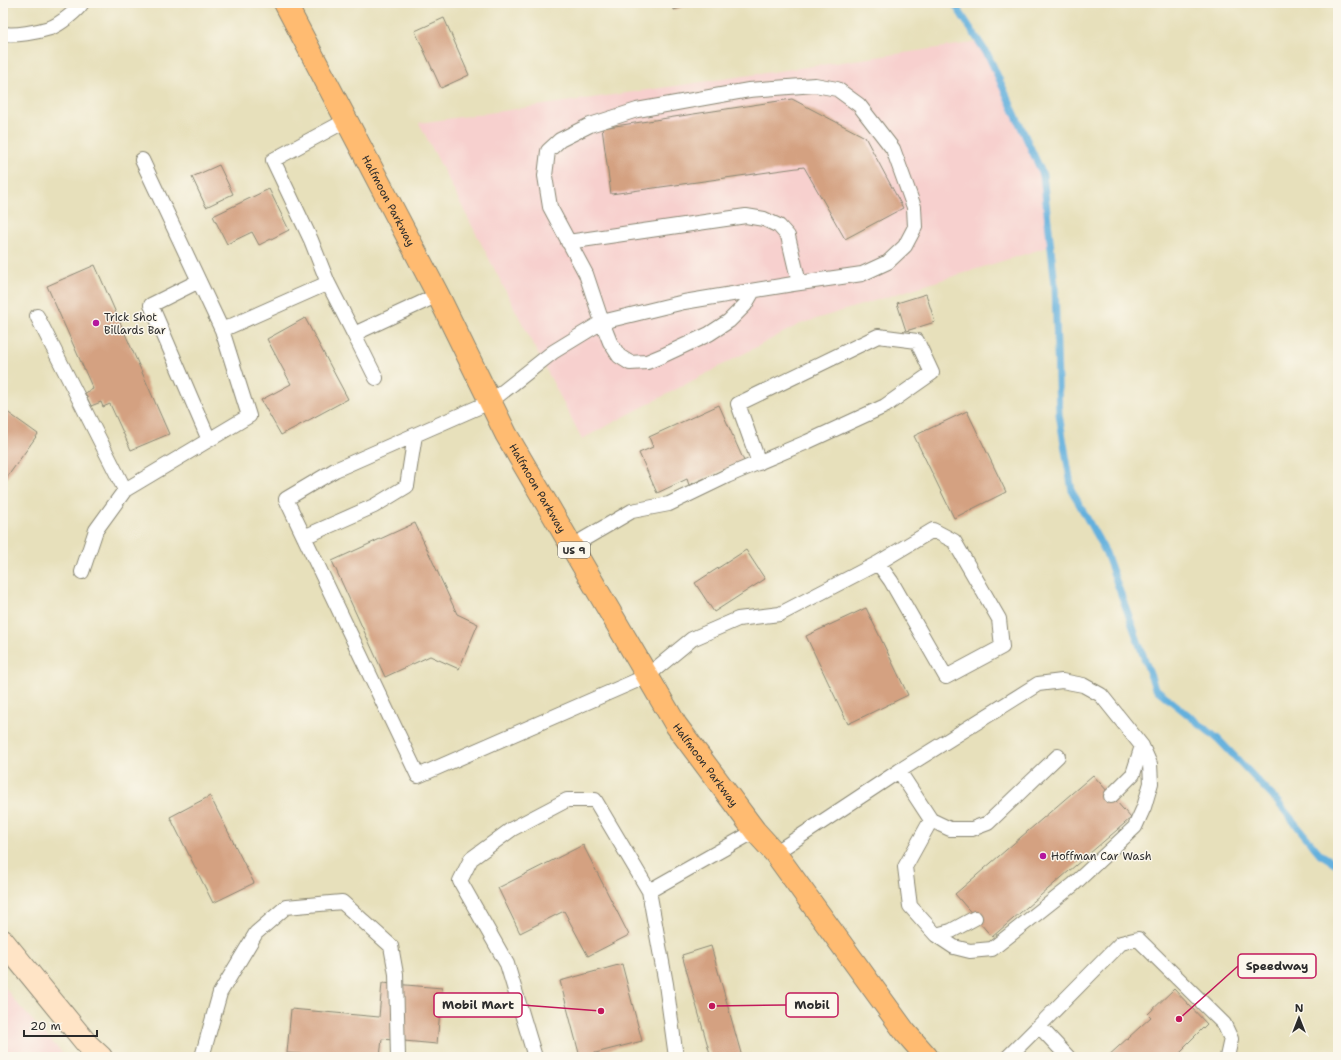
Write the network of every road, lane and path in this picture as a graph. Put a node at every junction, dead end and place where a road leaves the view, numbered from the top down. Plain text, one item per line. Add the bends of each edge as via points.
1 (82, 3) edge
2 (285, 3) edge
3 (3, 34) edge
4 (347, 120) junction
5 (142, 160) dead end
6 (568, 242) junction
7 (199, 281) junction
8 (328, 283) junction
9 (799, 283) junction
10 (753, 291) junction
11 (438, 296) junction
12 (37, 316) dead end
13 (602, 322) junction
14 (222, 330) junction
15 (354, 334) junction
16 (376, 378) dead end
17 (490, 402) junction
18 (415, 435) junction
19 (210, 440) junction
20 (759, 463) junction
21 (125, 490) junction
22 (304, 537) junction
23 (572, 546) junction
24 (878, 563) junction
25 (82, 572) dead end
26 (647, 676) junction
27 (1142, 746) junction
28 (1058, 756) dead end
29 (899, 771) junction
30 (1111, 796) dead end
31 (931, 820) junction
32 (755, 831) junction
33 (775, 853) junction
34 (649, 891) junction
35 (975, 918) dead end
36 (936, 935) junction
37 (3, 941) edge
38 (1039, 1026) junction
39 (101, 1057) edge
40 (202, 1057) edge
41 (398, 1057) edge
42 (535, 1057) edge
43 (676, 1057) edge
44 (927, 1057) edge
45 (1008, 1057) edge
46 (1068, 1057) edge
47 (1226, 1057) edge

1 - 3 lane via 78,10 51,28 12,35
2 - 4 main road, Halfmoon Parkway / US 9
4 - 8 lane via 273,160 311,240
4 - 11 main road, Halfmoon Parkway / US 9
5 - 7 lane
6 - 9 lane via 746,216 764,219 778,226 788,236
6 - 9 lane via 550,207 545,176 548,151 560,140 590,125 637,110 749,90 822,86 837,89 859,105 894,149 914,206 915,227 906,246 888,262 862,274
6 - 13 lane via 586,274
7 - 14 lane
7 - 19 lane via 151,305
8 - 14 lane
8 - 15 lane
9 - 10 lane
10 - 13 lane via 684,302
10 - 13 lane via 745,305 729,321 709,334 647,362 630,363 619,356
11 - 15 lane
11 - 17 main road, Halfmoon Parkway / US 9
12 - 21 lane
13 - 17 lane via 553,352
14 - 19 lane via 248,416
15 - 16 lane
17 - 18 lane
17 - 23 main road, Halfmoon Parkway / US 9
18 - 22 lane via 407,486 374,506
18 - 22 lane via 335,470 286,499
19 - 21 lane
20 - 20 lane via 885,406 932,373 917,341 878,336 738,404
20 - 23 lane via 669,504 632,511
21 - 25 lane via 96,530
22 - 26 lane via 418,776
23 - 26 main road, Halfmoon Parkway / US 9
24 - 24 lane via 946,677 1002,647 999,619 954,541 933,530
24 - 26 lane via 780,614 738,619 692,639
26 - 32 main road, Halfmoon Parkway / US 9 via 676,725
27 - 29 lane via 1101,695 1083,685 1062,681 1038,684
27 - 30 lane via 1133,774
27 - 36 lane via 1150,764 1151,783 1135,827 1073,885 992,949 970,951 954,947
28 - 31 lane via 988,823 972,829 950,829
29 - 31 lane
29 - 33 lane
31 - 36 lane via 906,867 910,906
32 - 33 main road, Halfmoon Parkway / US 9
32 - 34 lane
33 - 44 main road, Halfmoon Parkway / US 9 via 905,1032
34 - 42 lane via 595,800 567,800 512,829 472,859 460,881 507,964
34 - 43 lane
35 - 36 lane via 951,931
37 - 39 street via 87,1044
38 - 45 lane
38 - 46 lane
38 - 47 lane via 1121,943 1138,939 1224,1024 1231,1040
40 - 41 lane via 220,993 256,933 286,907 342,902 391,946 396,974

